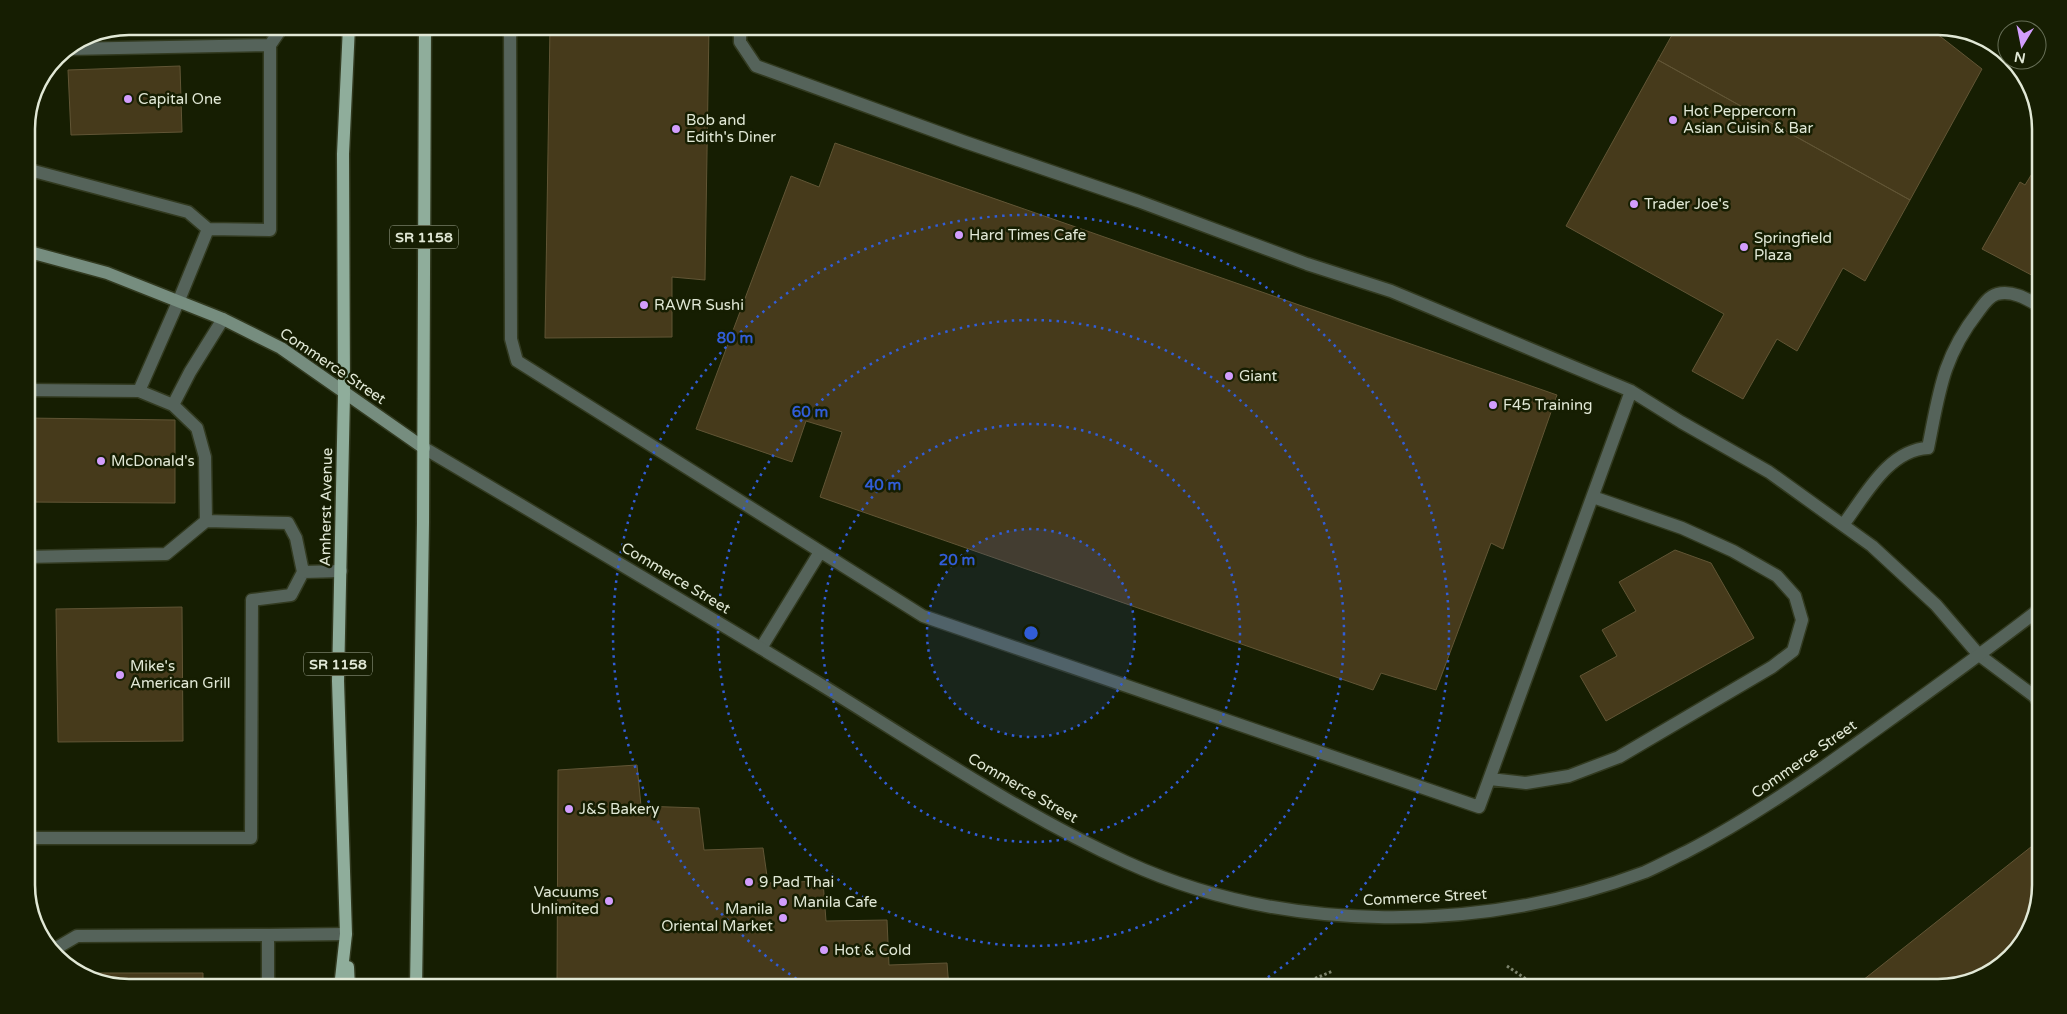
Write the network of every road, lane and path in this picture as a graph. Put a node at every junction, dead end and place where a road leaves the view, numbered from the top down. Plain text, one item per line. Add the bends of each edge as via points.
1 (277, 35) edge
2 (349, 35) edge
3 (425, 35) edge
4 (510, 35) edge
5 (740, 35) edge
6 (270, 45) junction
7 (81, 49) edge
8 (35, 171) edge
9 (208, 229) junction
10 (35, 254) edge
11 (179, 300) junction
12 (2032, 303) edge
13 (223, 319) junction
14 (35, 390) edge
15 (138, 391) junction
16 (1631, 391) junction
17 (344, 394) junction
18 (173, 405) junction
19 (424, 448) junction
20 (1593, 497) junction
21 (206, 521) junction
22 (1844, 525) junction
23 (820, 552) junction
24 (35, 557) edge
25 (340, 571) junction
26 (302, 572) junction
27 (2032, 615) edge
28 (761, 648) junction
29 (1980, 655) junction
30 (2032, 694) edge
31 (1490, 779) junction
32 (35, 838) edge
33 (346, 934) junction
34 (268, 935) junction
35 (58, 947) edge
36 (1507, 966) dead end
37 (1333, 971) dead end
38 (268, 979) edge
39 (341, 979) edge
40 (349, 979) edge
41 (416, 979) edge
42 (1314, 979) edge
43 (1526, 979) edge

1 - 6 street
2 - 17 main road, Amherst Avenue / SR 1158 via 343,154
3 - 19 main road, SR 1158
4 - 23 street via 510,339 517,361
5 - 16 street via 740,42 756,66 1307,264 1391,291
6 - 7 street
6 - 9 street via 270,230
8 - 9 street via 188,212
9 - 11 street
10 - 11 main road, Commerce Street via 107,273
11 - 13 main road, Commerce Street
11 - 15 street
12 - 22 street via 2012,293 1996,294 1985,302 1952,350 1943,376 1928,448 1914,449 1883,472
13 - 17 main road, Commerce Street via 281,348
13 - 18 street
14 - 15 street
15 - 18 street
16 - 20 street
16 - 22 street via 1769,472
17 - 19 main road, Commerce Street
17 - 25 main road, Amherst Avenue / SR 1158
18 - 21 street via 197,428 205,457
19 - 28 street, Commerce Street
19 - 41 main road, SR 1158
20 - 31 street
20 - 31 street via 1682,528 1777,576 1795,596 1802,620 1793,651 1772,667 1618,757 1569,776 1526,783
21 - 24 street via 166,554
21 - 26 street via 288,523 296,538
22 - 29 street via 1872,546 1936,605
23 - 28 street
23 - 31 street via 924,616 1479,807
25 - 26 street
25 - 33 main road, Amherst Avenue / SR 1158 via 338,691
26 - 32 street via 290,595 252,600 250,838
27 - 29 street, Commerce Street
28 - 29 street, Commerce Street via 1049,825 1131,864 1222,896 1307,911 1375,918 1482,913 1558,897 1649,870 1782,797
29 - 30 street
33 - 34 street
33 - 39 main road, Amherst Avenue / SR 1158
33 - 40 main road
34 - 35 street via 78,936
34 - 38 street
36 - 43 path
37 - 42 path

